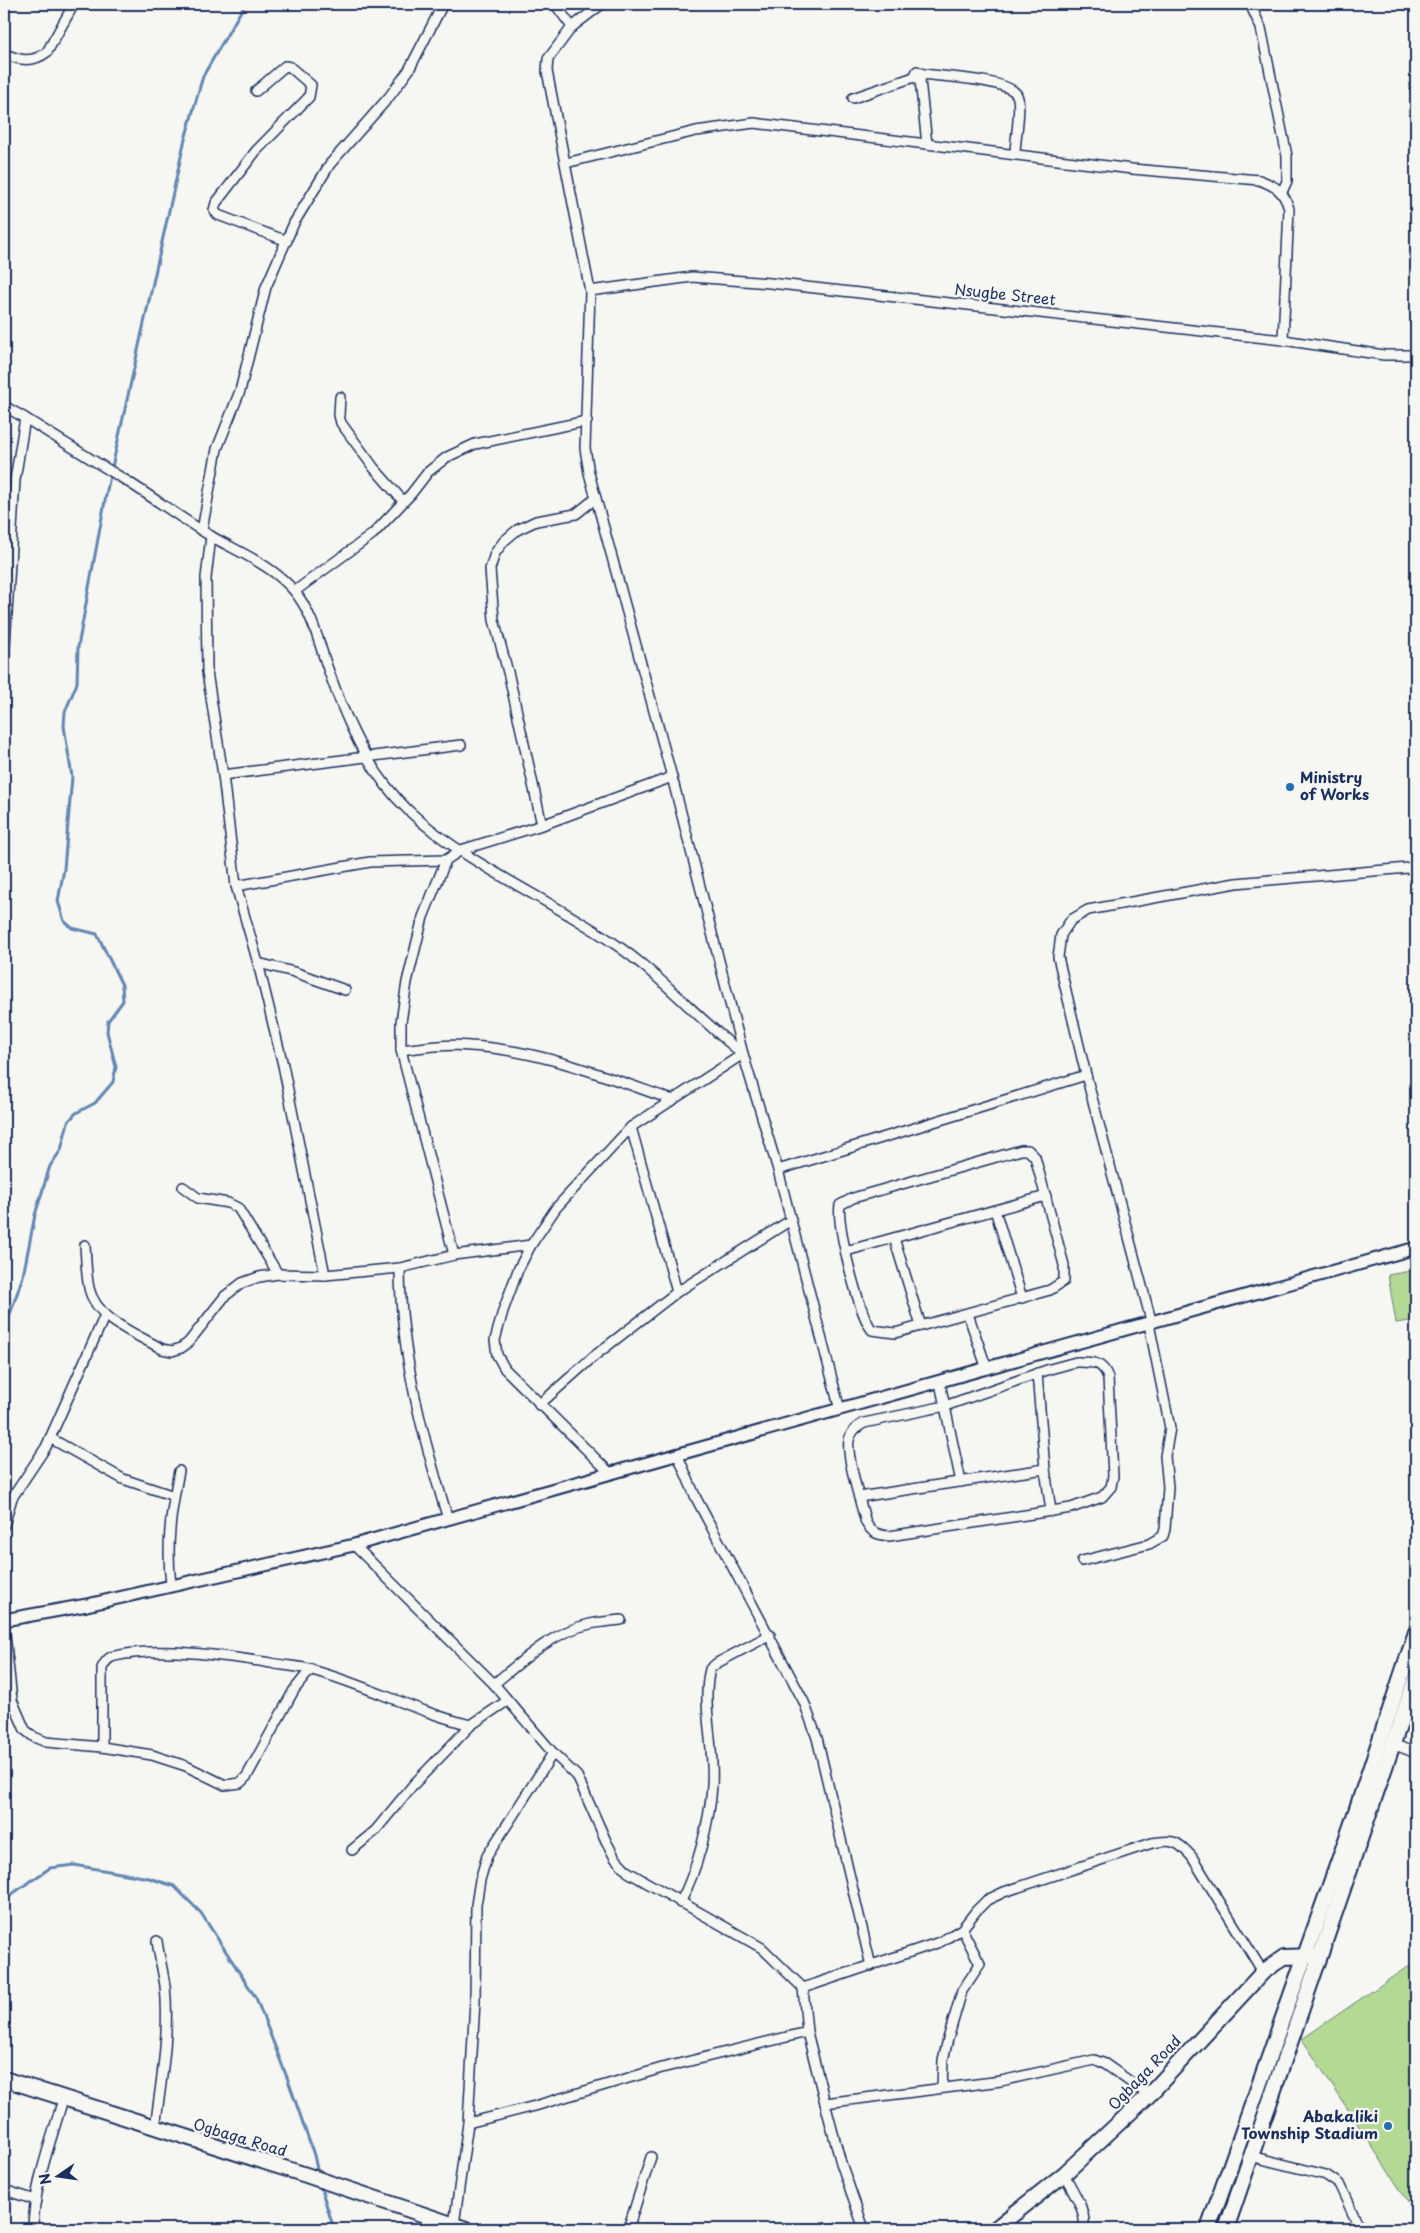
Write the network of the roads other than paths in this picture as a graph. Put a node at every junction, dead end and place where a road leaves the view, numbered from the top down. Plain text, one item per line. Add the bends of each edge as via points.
1 (74, 4) edge
2 (443, 4) edge
3 (555, 4) edge
4 (602, 4) edge
5 (1250, 4) edge
6 (572, 27) junction
7 (4, 53) edge
8 (919, 77) junction
9 (256, 91) dead end
10 (853, 98) dead end
11 (928, 144) junction
12 (1015, 154) junction
13 (566, 163) junction
14 (1282, 192) junction
15 (287, 241) junction
16 (590, 291) junction
17 (1283, 340) junction
18 (1416, 355) edge
19 (340, 396) dead end
20 (4, 406) edge
21 (25, 418) junction
22 (587, 421) junction
23 (596, 498) junction
24 (404, 501) junction
25 (202, 530) junction
26 (210, 536) junction
27 (295, 591) junction
28 (4, 663) edge
29 (461, 745) dead end
30 (367, 758) junction
31 (223, 775) junction
32 (672, 777) junction
33 (542, 825) junction
34 (461, 850) junction
35 (446, 860) junction
36 (1416, 870) edge
37 (236, 886) junction
38 (258, 962) junction
39 (345, 990) dead end
40 (401, 1050) junction
41 (743, 1054) junction
42 (1086, 1075) junction
43 (673, 1100) junction
44 (630, 1127) junction
45 (778, 1170) junction
46 (183, 1187) dead end
47 (1046, 1196) junction
48 (995, 1210) junction
49 (791, 1220) junction
50 (894, 1238) junction
51 (85, 1244) dead end
52 (531, 1245) junction
53 (1416, 1248) edge
54 (846, 1251) junction
55 (454, 1255) junction
56 (400, 1268) junction
57 (278, 1274) junction
58 (325, 1274) junction
59 (677, 1292) junction
60 (1022, 1298) junction
61 (968, 1314) junction
62 (104, 1315) junction
63 (1150, 1324) junction
64 (921, 1326) junction
65 (987, 1369) junction
66 (1038, 1373) junction
67 (940, 1383) junction
68 (539, 1405) junction
69 (945, 1406) junction
70 (840, 1410) junction
71 (50, 1438) junction
72 (678, 1456) junction
73 (1045, 1469) junction
74 (179, 1471) dead end
75 (611, 1474) junction
76 (961, 1482) junction
77 (174, 1496) junction
78 (859, 1497) junction
79 (1052, 1511) junction
80 (448, 1519) junction
81 (4, 1526) edge
82 (354, 1545) junction
83 (1082, 1561) dead end
84 (171, 1585) junction
85 (4, 1620) edge
86 (621, 1620) dead end
87 (4, 1624) edge
88 (1416, 1632) edge
89 (770, 1635) junction
90 (311, 1669) junction
91 (1416, 1677) edge
92 (494, 1684) junction
93 (507, 1701) junction
94 (471, 1725) junction
95 (1395, 1745) junction
96 (102, 1747) junction
97 (553, 1753) junction
98 (1416, 1753) edge
99 (352, 1850) dead end
100 (680, 1903) junction
101 (962, 1929) junction
102 (157, 1941) dead end
103 (1305, 1954) junction
104 (1321, 1957) junction
105 (870, 1966) junction
106 (1263, 1972) junction
107 (803, 1988) junction
108 (807, 2032) junction
109 (4, 2079) edge
110 (942, 2088) junction
111 (1149, 2095) junction
112 (63, 2099) junction
113 (825, 2103) junction
114 (468, 2122) junction
115 (155, 2128) junction
116 (1250, 2156) junction
117 (651, 2157) dead end
118 (1064, 2174) junction
119 (4, 2190) edge
120 (36, 2200) junction
121 (462, 2228) edge
122 (33, 2229) edge
123 (628, 2229) edge
124 (864, 2229) edge
125 (995, 2229) edge
126 (1083, 2229) edge
127 (1208, 2229) edge
128 (1226, 2229) edge
129 (1360, 2229) edge

1 - 7 street via 40,57 21,60
2 - 15 street via 409,70 330,164
3 - 6 street
4 - 6 street
5 - 14 street via 1261,28 1287,156 1287,181
6 - 13 street via 548,59 547,71
8 - 10 street
8 - 11 street
8 - 12 street via 998,84 1011,89 1017,95 1018,103
9 - 15 street via 285,66 290,66 311,85 312,90 309,97 256,151 214,210 218,215
11 - 12 street
11 - 13 street via 754,123 696,131
12 - 14 street via 1132,169 1259,180 1276,186
13 - 16 street
14 - 17 street via 1289,209
15 - 25 street via 266,287 240,391 217,449
16 - 17 street, Nsugbe Street via 660,280 702,278
16 - 22 street
17 - 18 street, Nsugbe Street via 1384,355
19 - 24 street via 341,423 374,468
20 - 21 street
21 - 25 street
21 - 28 street via 15,480
22 - 23 street via 586,448
22 - 24 street via 475,444 428,472
23 - 32 street
23 - 33 street via 576,514 536,521 517,530 495,553 490,569 494,620
24 - 27 street via 373,534
25 - 26 street
26 - 27 street via 271,571
26 - 31 street via 206,578 207,672
27 - 30 street via 316,631 345,714
29 - 30 street
30 - 31 street
30 - 34 street via 388,789 408,810
31 - 37 street
32 - 33 street
32 - 41 street
33 - 34 street
34 - 35 street
34 - 41 street via 614,943
35 - 37 street via 370,862
35 - 40 street via 422,917 407,982
36 - 42 street via 1408,868 1236,883 1088,910 1071,920 1060,935 1058,957
37 - 38 street
38 - 39 street
38 - 58 street via 283,1065
40 - 43 street via 440,1046 498,1048 555,1061
40 - 55 street
41 - 43 street
41 - 45 street
42 - 45 street
42 - 63 street
43 - 44 street
44 - 52 street via 556,1208
44 - 59 street
45 - 49 street
46 - 57 street via 198,1198 238,1208
47 - 48 street
47 - 54 street via 1032,1153 1028,1150 1012,1152 845,1200 838,1213
47 - 60 street via 1064,1265 1064,1281 1050,1290
48 - 50 street
48 - 60 street
49 - 59 street
49 - 70 street
50 - 54 street
50 - 64 street
51 - 62 street via 89,1290
52 - 55 street
52 - 68 street via 502,1311 495,1340 497,1355 505,1369
53 - 63 street
54 - 64 street via 861,1311 872,1330 894,1333
55 - 56 street
56 - 58 street
56 - 80 street via 400,1295 417,1405 426,1450
57 - 58 street
57 - 62 street via 242,1283 225,1296 188,1343 172,1351 162,1349
59 - 68 street
60 - 61 street
61 - 64 street
61 - 65 street
62 - 71 street
63 - 65 street
63 - 83 street via 1170,1428 1165,1456 1168,1487 1163,1536 1149,1544
65 - 67 street
66 - 69 street
66 - 73 street
66 - 79 street via 1076,1362 1096,1362 1106,1370 1108,1378 1114,1476 1111,1487 1102,1497
67 - 69 street
67 - 70 street
68 - 75 street
69 - 76 street
69 - 78 street via 864,1423 856,1428 851,1434 849,1450
70 - 72 street
71 - 77 street via 123,1479
71 - 81 street via 12,1498
72 - 75 street
72 - 89 street via 696,1498
73 - 76 street
73 - 79 street
74 - 77 street
75 - 80 street
76 - 78 street
77 - 84 street via 167,1554
78 - 79 street via 870,1530 889,1536
80 - 82 street
82 - 84 street
82 - 92 street
84 - 85 street
86 - 92 street via 589,1624 561,1634
87 - 96 street via 12,1700 25,1730 46,1742
88 - 103 main road
89 - 100 street via 710,1669 712,1785 691,1884
89 - 105 street via 804,1702 817,1738
90 - 94 street via 374,1690 426,1713
90 - 96 street via 294,1690 247,1776 240,1783 225,1784 161,1758
90 - 96 street via 222,1656 156,1653 114,1656 106,1660 102,1668
91 - 95 main road
92 - 93 street
93 - 94 street
93 - 97 street
94 - 99 street via 374,1831
95 - 98 street
95 - 104 main road
97 - 100 street via 577,1776 615,1858 628,1872
97 - 114 street via 487,1856 480,1880 476,1905 475,2001
100 - 107 street via 762,1948
101 - 105 street via 940,1942
101 - 106 street via 987,1900 1004,1892 1168,1840 1182,1845 1192,1857
101 - 110 street via 980,1964 962,1991 948,2039
102 - 115 street via 166,2013
103 - 104 main road, Ogbaga Road
103 - 106 main road, Ogbaga Road via 1284,1958
103 - 127 main road
104 - 116 main road
105 - 107 street
106 - 111 main road, Ogbaga Road
107 - 108 street
108 - 113 street
108 - 114 street
109 - 112 main road, Ogbaga Road
110 - 111 street via 1001,2081 1094,2060 1105,2064
110 - 113 street
111 - 118 main road, Ogbaga Road
112 - 115 main road, Ogbaga Road
112 - 120 street
113 - 124 street
114 - 121 street
115 - 121 main road, Ogbaga Road
116 - 128 main road
116 - 129 street via 1311,2170 1332,2179 1346,2195
117 - 123 street
118 - 125 main road, Ogbaga Road
118 - 126 street via 1082,2213
119 - 120 street
120 - 122 street

